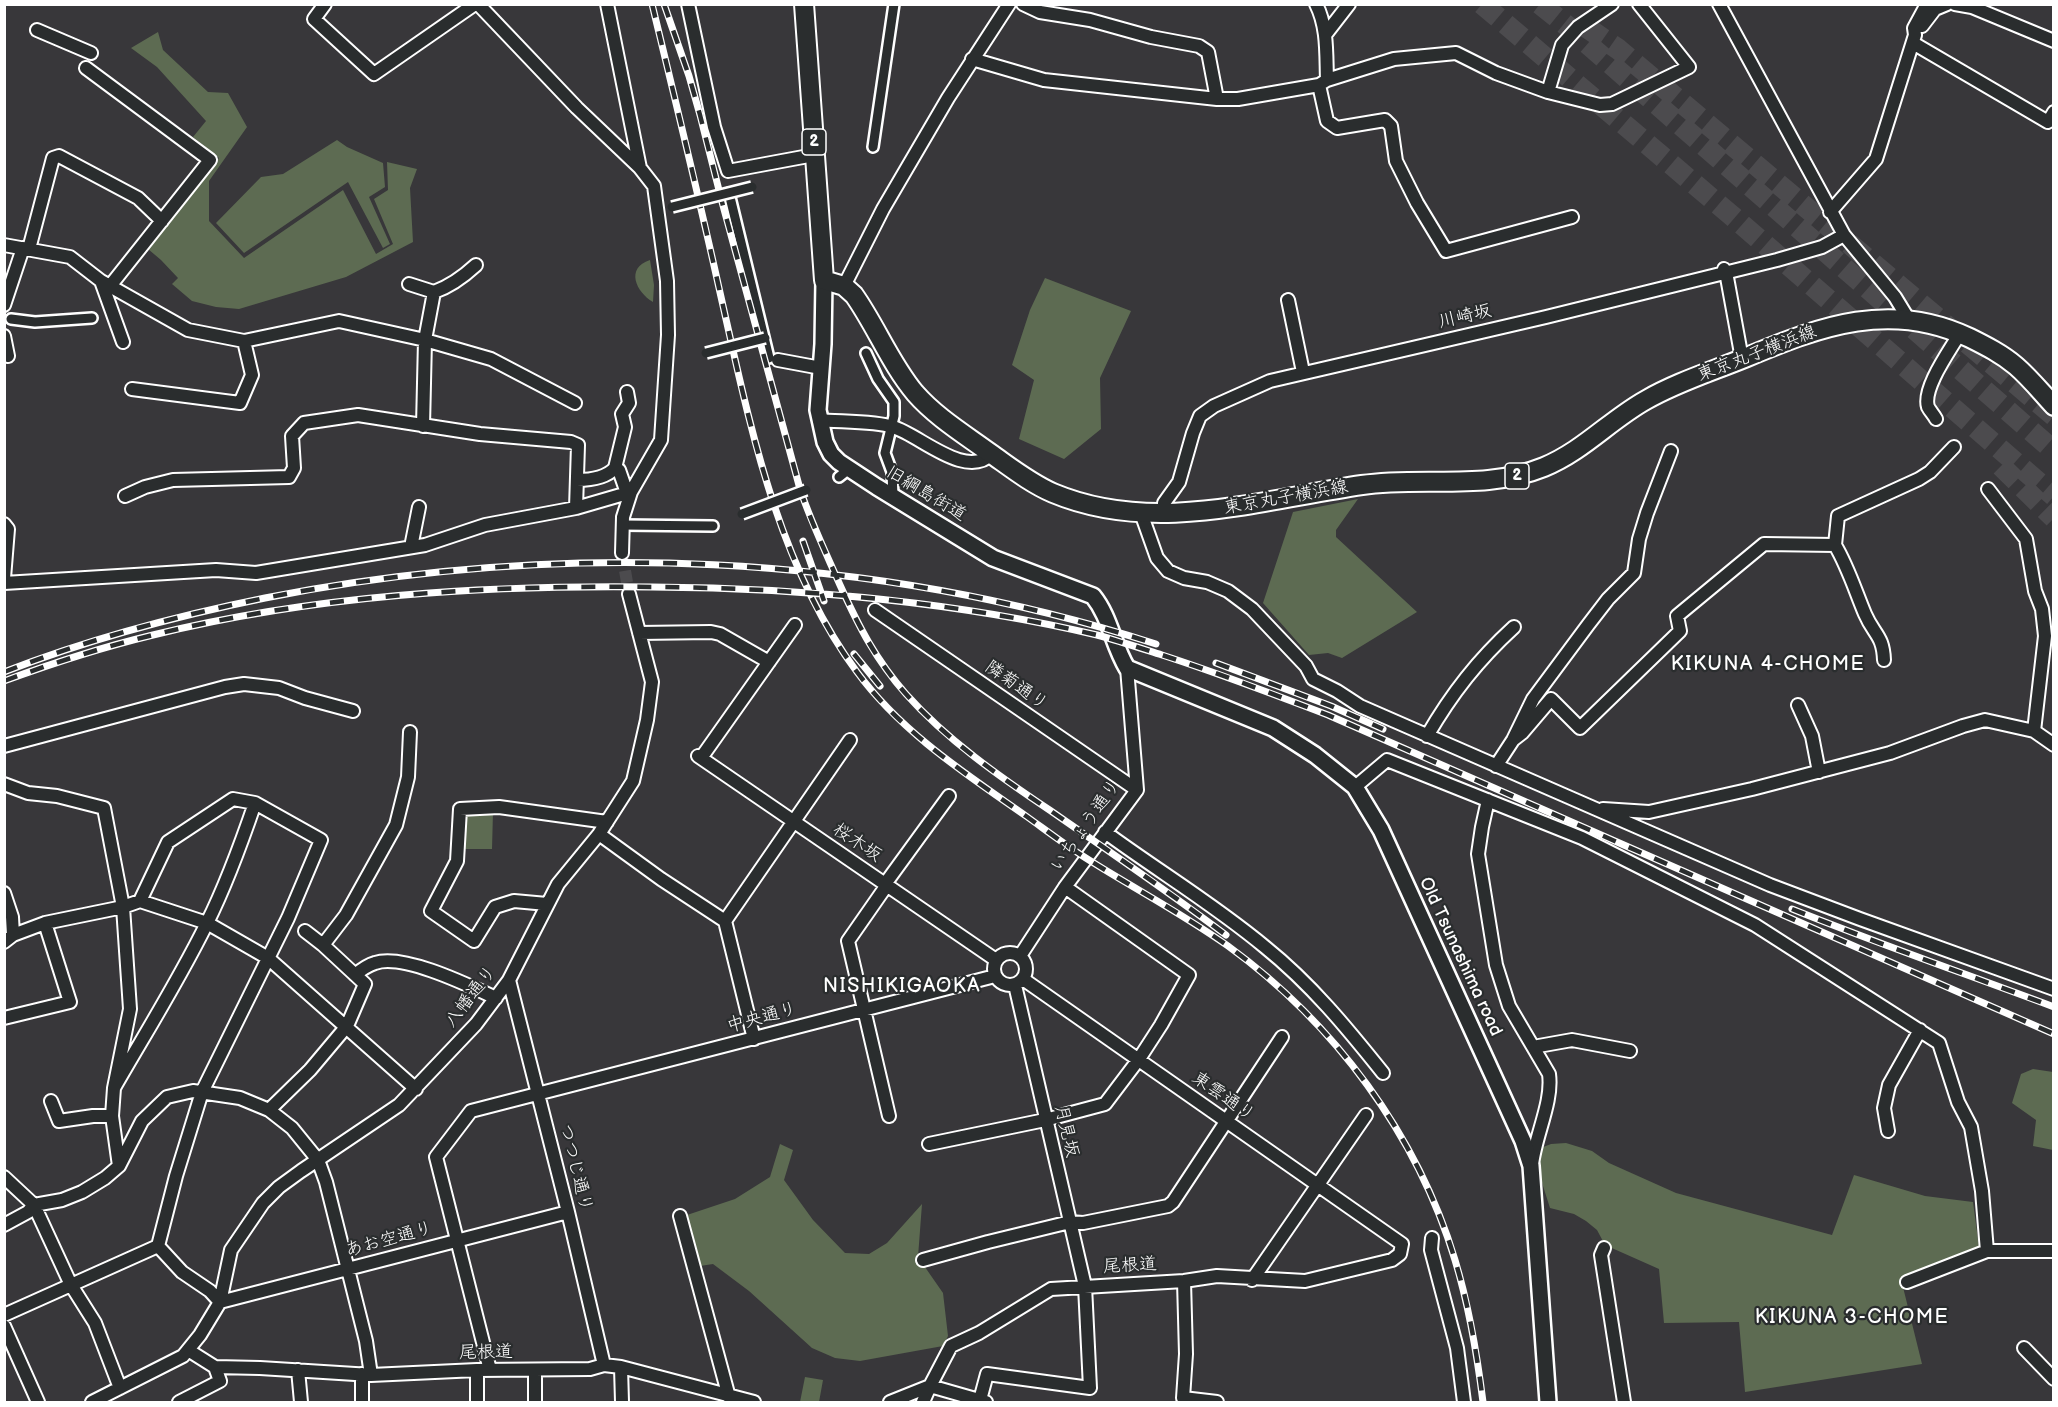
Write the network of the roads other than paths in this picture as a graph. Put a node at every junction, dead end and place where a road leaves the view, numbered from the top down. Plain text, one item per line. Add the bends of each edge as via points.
1 (325, 4) edge
2 (476, 4) edge
3 (607, 4) edge
4 (688, 4) edge
5 (804, 4) edge
6 (894, 4) edge
7 (1009, 4) edge
8 (1023, 4) edge
9 (1316, 4) edge
10 (1349, 4) edge
11 (1639, 4) edge
12 (1719, 4) edge
13 (1927, 4) edge
14 (1947, 4) edge
15 (1955, 4) edge
16 (1606, 6) edge
17 (37, 30) dead end
18 (1325, 34) junction
19 (1914, 39) junction
20 (2054, 41) edge
21 (91, 53) dead end
22 (972, 59) junction
23 (86, 68) dead end
24 (1323, 82) junction
25 (1548, 92) junction
26 (1217, 99) junction
27 (2054, 112) edge
28 (873, 147) dead end
29 (814, 155) junction
30 (640, 168) junction
31 (752, 187) dead end
32 (729, 193) junction
33 (672, 207) dead end
34 (1830, 212) junction
35 (1572, 217) dead end
36 (162, 221) junction
37 (1844, 235) junction
38 (4, 245) edge
39 (26, 249) junction
40 (476, 265) dead end
41 (1725, 270) junction
42 (824, 280) junction
43 (105, 284) junction
44 (409, 284) dead end
45 (844, 286) junction
46 (434, 292) junction
47 (1288, 300) dead end
48 (4, 305) edge
49 (92, 318) dead end
50 (11, 319) dead end
51 (1909, 320) junction
52 (1960, 333) junction
53 (4, 336) edge
54 (765, 338) junction
55 (425, 340) junction
56 (244, 341) junction
57 (123, 342) dead end
58 (706, 353) dead end
59 (866, 353) dead end
60 (4, 355) edge
61 (773, 359) joint
62 (1742, 359) junction
63 (821, 368) junction
64 (1303, 372) junction
65 (132, 389) dead end
66 (627, 393) dead end
67 (575, 403) dead end
68 (2054, 406) edge
69 (1936, 419) dead end
70 (819, 420) junction
71 (423, 426) junction
72 (891, 426) junction
73 (1954, 447) dead end
74 (1671, 451) dead end
75 (992, 454) junction
76 (615, 468) junction
77 (576, 480) junction
78 (1988, 489) dead end
79 (806, 490) dead end
80 (629, 492) junction
81 (126, 496) dead end
82 (893, 497) junction
83 (419, 507) dead end
84 (576, 508) junction
85 (1141, 513) junction
86 (742, 514) dead end
87 (1164, 514) junction
88 (4, 524) edge
89 (622, 525) junction
90 (713, 526) dead end
91 (1835, 545) junction
92 (411, 547) junction
93 (622, 553) tunnel mouth
94 (4, 580) edge
95 (629, 594) tunnel mouth
96 (875, 610) dead end
97 (795, 625) dead end
98 (1514, 627) dead end
99 (639, 633) junction
100 (1884, 660) dead end
101 (769, 662) junction
102 (1127, 668) junction
103 (1798, 705) dead end
104 (353, 711) dead end
105 (2034, 730) junction
106 (410, 732) dead end
107 (1427, 736) junction
108 (850, 740) dead end
109 (1513, 740) junction
110 (2054, 745) edge
111 (4, 746) edge
112 (1496, 766) junction
113 (1819, 772) junction
114 (4, 784) edge
115 (1355, 787) junction
116 (1137, 790) junction
117 (950, 796) dead end
118 (1488, 800) junction
119 (255, 803) junction
120 (1594, 808) junction
121 (607, 822) junction
122 (795, 822) junction
123 (1105, 832) junction
124 (599, 834) junction
125 (886, 884) junction
126 (1065, 887) junction
127 (4, 893) edge
128 (140, 901) junction
129 (547, 904) junction
130 (123, 907) junction
131 (4, 921) edge
132 (725, 921) junction
133 (207, 922) junction
134 (45, 923) junction
135 (305, 930) dead end
136 (9, 939) edge
137 (323, 945) junction
138 (1020, 956) junction
139 (268, 958) junction
140 (996, 960) junction
141 (355, 975) junction
142 (995, 976) junction
143 (509, 980) junction
144 (1019, 982) junction
145 (2054, 989) edge
146 (496, 998) junction
147 (864, 1010) junction
148 (4, 1018) edge
149 (347, 1026) junction
150 (1920, 1030) junction
151 (1282, 1037) dead end
152 (754, 1039) junction
153 (1533, 1047) junction
154 (1630, 1051) dead end
155 (1138, 1059) junction
156 (1383, 1073) dead end
157 (114, 1088) junction
158 (416, 1089) junction
159 (202, 1092) junction
160 (538, 1094) junction
161 (51, 1101) dead end
162 (269, 1110) junction
163 (1366, 1115) dead end
164 (112, 1116) junction
165 (890, 1116) dead end
166 (1045, 1120) junction
167 (1226, 1120) junction
168 (1888, 1131) dead end
169 (929, 1144) dead end
170 (318, 1160) junction
171 (119, 1166) junction
172 (1531, 1166) junction
173 (4, 1177) edge
174 (1318, 1186) junction
175 (34, 1205) junction
176 (568, 1212) junction
177 (680, 1216) dead end
178 (1070, 1222) junction
179 (4, 1225) edge
180 (1432, 1238) dead end
181 (458, 1241) junction
182 (1402, 1244) joint
183 (158, 1246) junction
184 (1604, 1248) dead end
185 (1987, 1251) junction
186 (2054, 1251) edge
187 (924, 1260) dead end
188 (348, 1269) junction
189 (1252, 1280) junction
190 (1184, 1281) junction
191 (1907, 1282) dead end
192 (71, 1285) junction
193 (1085, 1286) junction
194 (219, 1302) junction
195 (4, 1315) edge
196 (4, 1326) edge
197 (2024, 1348) dead end
198 (188, 1350) junction
199 (604, 1365) junction
200 (215, 1367) junction
201 (621, 1367) junction
202 (298, 1370) junction
203 (477, 1370) junction
204 (490, 1370) junction
205 (535, 1370) junction
206 (367, 1374) junction
207 (2054, 1379) edge
208 (930, 1386) junction
209 (120, 1388) junction
210 (729, 1397) junction
211 (983, 1401) edge
212 (38, 1402) edge
213 (92, 1402) edge
214 (179, 1402) edge
215 (301, 1402) edge
216 (362, 1402) edge
217 (477, 1402) edge
218 (535, 1402) edge
219 (622, 1402) edge
220 (754, 1402) edge
221 (890, 1402) edge
222 (923, 1402) edge
223 (1218, 1402) edge
224 (1464, 1402) edge
225 (1548, 1402) edge
226 (1624, 1402) edge

1 - 2 street via 314,19 374,74
2 - 30 street
3 - 30 street
4 - 29 street via 714,127 728,171
5 - 29 main road, 2
6 - 28 street
7 - 22 street
8 - 26 street via 1056,15 1199,46 1208,52
9 - 18 street
10 - 18 street
11 - 25 street via 1689,67 1612,104 1600,105
12 - 34 street
13 - 19 street via 1914,28
14 - 19 street via 1935,9
15 - 20 street via 1972,7
16 - 25 street via 1562,45
17 - 21 street
18 - 24 street
19 - 27 street via 2048,122
19 - 34 street via 1876,159
22 - 26 street via 1044,80
22 - 45 street via 920,145
23 - 36 street via 210,160
24 - 25 street via 1394,59 1456,53
24 - 26 street via 1238,99
24 - 35 street via 1327,121 1337,128 1385,120 1391,126 1396,161 1446,251
29 - 42 main road, 2
30 - 80 street via 654,186 668,281 668,335 661,440
31 - 32 street, bridge
32 - 33 street, bridge
32 - 54 street
34 - 37 street
36 - 39 street via 138,198 59,156 53,158
36 - 43 street
37 - 41 street, 川崎坂 via 1822,247
37 - 51 street
38 - 39 street
39 - 43 street via 70,257
39 - 48 street
40 - 46 street via 446,288
41 - 62 street
41 - 64 street, 川崎坂 via 1546,317
42 - 45 main road
42 - 63 street, 旧綱島街道
43 - 56 street via 188,330
43 - 57 street
44 - 46 street
45 - 75 main road, 東京丸子横浜線 / 2 via 861,304 916,394
46 - 55 street
47 - 64 street
49 - 50 street via 35,322
51 - 52 main road, 東京丸子横浜線 / 2
51 - 62 main road, 東京丸子横浜線 / 2 via 1874,318 1838,324
52 - 68 main road, 東京丸子横浜線 / 2 via 2003,356
52 - 69 street via 1930,387 1927,399
53 - 60 street via 8,356
54 - 58 street, bridge
54 - 61 street
55 - 56 street via 339,321
55 - 67 street via 490,359
55 - 71 street
56 - 65 street via 252,375 240,403
59 - 72 street via 894,402
61 - 63 street
62 - 87 main road, 東京丸子横浜線 / 2 via 1652,397 1575,452 1524,474 1489,481 1385,482 1206,511
63 - 70 street, 旧綱島街道
64 - 87 street, 川崎坂 via 1270,381 1200,416 1179,482 1164,502
66 - 76 street via 629,403 622,414 626,427
70 - 72 street
70 - 82 street, 旧綱島街道 via 825,442 844,473
71 - 77 street via 571,442 578,445
71 - 81 street via 358,415 304,423 292,436 294,468 289,477 173,480 146,486
72 - 75 street via 949,458 978,463
72 - 82 street via 885,453 892,472
73 - 91 street via 1919,479 1838,516
74 - 109 street via 1639,539 1634,573 1587,625 1533,699
75 - 85 main road, 東京丸子横浜線 / 2 via 1052,492 1104,508
76 - 77 street via 592,479
76 - 80 street
77 - 84 street
78 - 105 street via 2026,539 2042,609 2045,636
79 - 86 street, bridge
80 - 84 street
80 - 89 street
82 - 102 street, 旧綱島街道 via 993,558 1093,596
83 - 92 street
84 - 92 street via 485,525
85 - 87 main road, 東京丸子横浜線 / 2
85 - 107 street via 1157,558 1168,571 1228,591 1252,609 1306,666 1313,679 1360,706
88 - 94 street via 8,529
89 - 90 street
89 - 93 street
91 - 100 street via 1866,616 1883,644
91 - 109 street via 1764,544 1677,616 1680,631 1580,728 1551,699
92 - 94 street via 256,573 216,570
95 - 99 street, 八幡通り
96 - 116 street, 隣菊通り
97 - 101 street
98 - 107 street via 1465,678
99 - 101 street via 720,634
99 - 121 street, 八幡通り via 652,682 650,722 633,781
101 - 122 street, 桜木坂 via 699,757
102 - 115 street, Old Tsunashima road via 1273,728
102 - 116 street, いちょう通り
103 - 113 street via 1812,736
104 - 111 street via 279,688 244,684
105 - 110 street
105 - 113 street via 1985,720 1890,753
106 - 137 street via 408,777 396,825 346,915
107 - 112 street
108 - 122 street
109 - 112 street
112 - 120 street
113 - 120 street via 1650,812
114 - 130 street via 28,793 104,808
115 - 118 street via 1387,759
115 - 172 street, Old Tsunashima road via 1381,830
116 - 123 street, いちょう通り
117 - 125 street
118 - 150 street via 1582,838 1755,925
118 - 153 street via 1478,854 1496,965 1509,1006
119 - 128 street via 233,799 168,842
119 - 133 street
119 - 139 street via 321,840 290,920
120 - 145 street via 1770,885
121 - 124 street, 八幡通り
121 - 129 street via 499,807 459,809 457,861 431,911 474,941 495,907 514,901
122 - 125 street, 桜木坂
122 - 132 street
123 - 126 street, いちょう通り
123 - 156 street via 1264,946 1310,987
124 - 129 street, 八幡通り via 558,884
124 - 132 street
125 - 140 street, 桜木坂
125 - 147 street via 848,941
126 - 138 street, いちょう通り
126 - 155 street via 1189,975
127 - 136 street via 12,917
128 - 130 street
128 - 133 street
129 - 143 street, 八幡通り
130 - 134 street
130 - 157 street via 130,1008
131 - 136 street
132 - 152 street
133 - 139 street
133 - 157 street
134 - 136 street
134 - 148 street via 70,1002
135 - 137 street
137 - 141 street
138 - 140 street via 1011,953
138 - 144 street via 1026,965
139 - 149 street
139 - 159 street
140 - 142 street
141 - 146 street via 375,963 401,962
141 - 149 street via 365,984
142 - 144 street via 1005,985
142 - 147 street, 中央通り
143 - 146 street, 八幡通り
143 - 160 street, つつじ通り
144 - 155 street, 東雲通り
144 - 166 street, 月見坂
146 - 158 street, 八幡通り
147 - 152 street, 中央通り
147 - 165 street
149 - 158 street
149 - 162 street
150 - 168 street via 1889,1085 1884,1108
150 - 185 street via 1939,1043 1958,1102 1971,1127
151 - 167 street
152 - 160 street, 中央通り
153 - 154 street via 1572,1040
153 - 172 street via 1549,1074 1551,1086
155 - 166 street via 1105,1104
155 - 167 street, 東雲通り
157 - 164 street
158 - 170 street, 八幡通り
159 - 162 street via 240,1098
159 - 171 street via 167,1097 142,1121
159 - 183 street
160 - 176 street, つつじ通り
160 - 181 street, 中央通り via 471,1111 436,1157
161 - 164 street via 59,1121
162 - 170 street via 292,1128
163 - 174 street
164 - 171 street
166 - 169 street
166 - 178 street, 月見坂
167 - 174 street, 東雲通り
167 - 178 street via 1168,1206 1083,1223
170 - 188 street
170 - 194 street, 八幡通り via 279,1187 247,1224 231,1250
171 - 175 street via 82,1192
172 - 225 street, Old Tsunashima road
173 - 175 street
174 - 182 street, 東雲通り
174 - 189 street
175 - 179 street
175 - 192 street
176 - 181 street, あお空通り
176 - 199 street, つつじ通り
177 - 210 street
178 - 187 street
178 - 193 street, 月見坂
180 - 224 street via 1431,1250 1457,1347
181 - 188 street, あお空通り
181 - 204 street
182 - 189 street, 尾根道 via 1400,1254 1392,1260 1305,1281
183 - 192 street
183 - 194 street
184 - 226 street via 1601,1255
185 - 186 street
185 - 191 street
188 - 194 street, あお空通り
188 - 206 street via 366,1341
189 - 190 street, 尾根道 via 1217,1276
190 - 193 street, 尾根道
190 - 223 street via 1183,1398
192 - 195 street
192 - 209 street via 94,1323
193 - 208 street, 尾根道 via 1051,1289 951,1346
193 - 211 street, 月見坂 via 1090,1388 987,1374
194 - 198 street, 八幡通り
196 - 212 street
197 - 207 street
198 - 200 street
198 - 209 street
199 - 201 street, 尾根道
199 - 205 street, 尾根道
200 - 202 street, 尾根道
200 - 214 street via 220,1381
201 - 210 street, 尾根道
201 - 219 street
202 - 206 street, 尾根道
202 - 215 street
203 - 204 street, 尾根道
203 - 206 street, 尾根道
203 - 217 street
204 - 205 street, 尾根道
205 - 218 street
206 - 216 street
208 - 211 street
208 - 221 street
208 - 222 street, 尾根道
209 - 213 street
210 - 220 street, 尾根道

